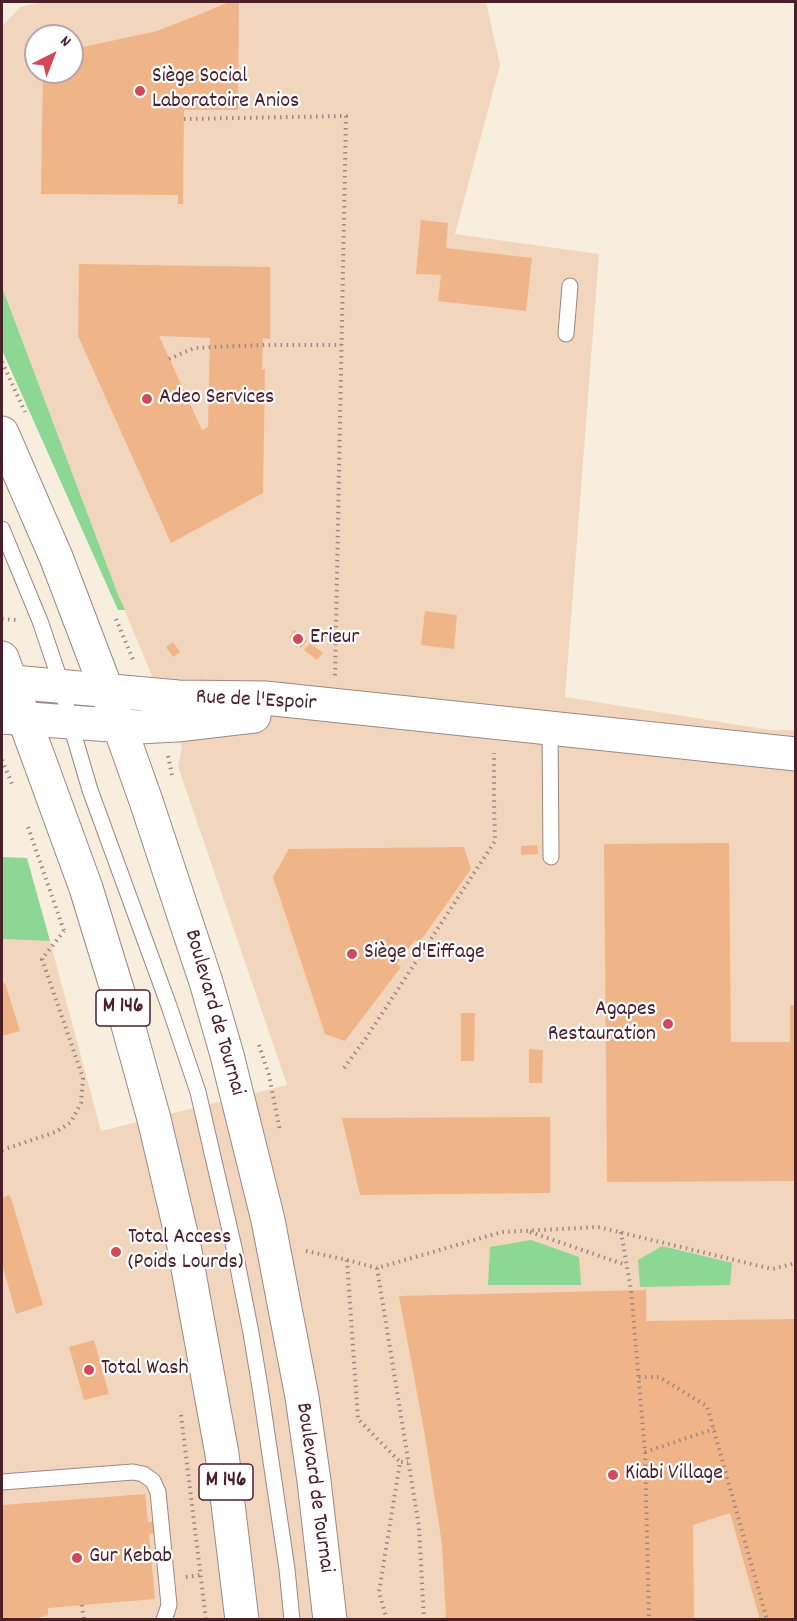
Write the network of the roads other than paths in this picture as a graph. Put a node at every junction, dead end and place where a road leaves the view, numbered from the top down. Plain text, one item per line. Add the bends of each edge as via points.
1 (570, 286) dead end
2 (566, 334) dead end
3 (2, 433) edge
4 (2, 529) edge
5 (4, 673) edge
6 (62, 686) junction
7 (107, 691) junction
8 (334, 707) junction
9 (13, 718) edge
10 (70, 722) junction
11 (119, 727) junction
12 (550, 728) junction
13 (795, 754) edge
14 (551, 857) dead end
15 (2, 1482) edge
16 (164, 1620) edge
17 (242, 1620) edge
18 (292, 1620) edge
19 (330, 1620) edge

1 - 2 lane
3 - 7 main road, Boulevard de Tournai via 56,556
4 - 6 lane
5 - 6 main road, Rue de l'Espoir
5 - 9 main road, M 146
6 - 7 main road, Rue de l'Espoir
6 - 10 lane
7 - 8 main road, Rue de l'Espoir via 265,698
7 - 11 main road, Boulevard de Tournai
8 - 11 main road, Rue de l'Espoir via 177,725
8 - 12 main road
9 - 10 main road, Rue de l'Espoir
9 - 17 main road, M 146 via 86,888 154,1119 184,1246 222,1454
10 - 11 main road, Rue de l'Espoir
10 - 18 lane via 90,790 198,1092 235,1252 258,1376
11 - 19 main road, Boulevard de Tournai via 206,982 268,1220 302,1397
12 - 13 main road
12 - 14 lane
15 - 16 lane via 133,1472 153,1480 158,1492 169,1605

